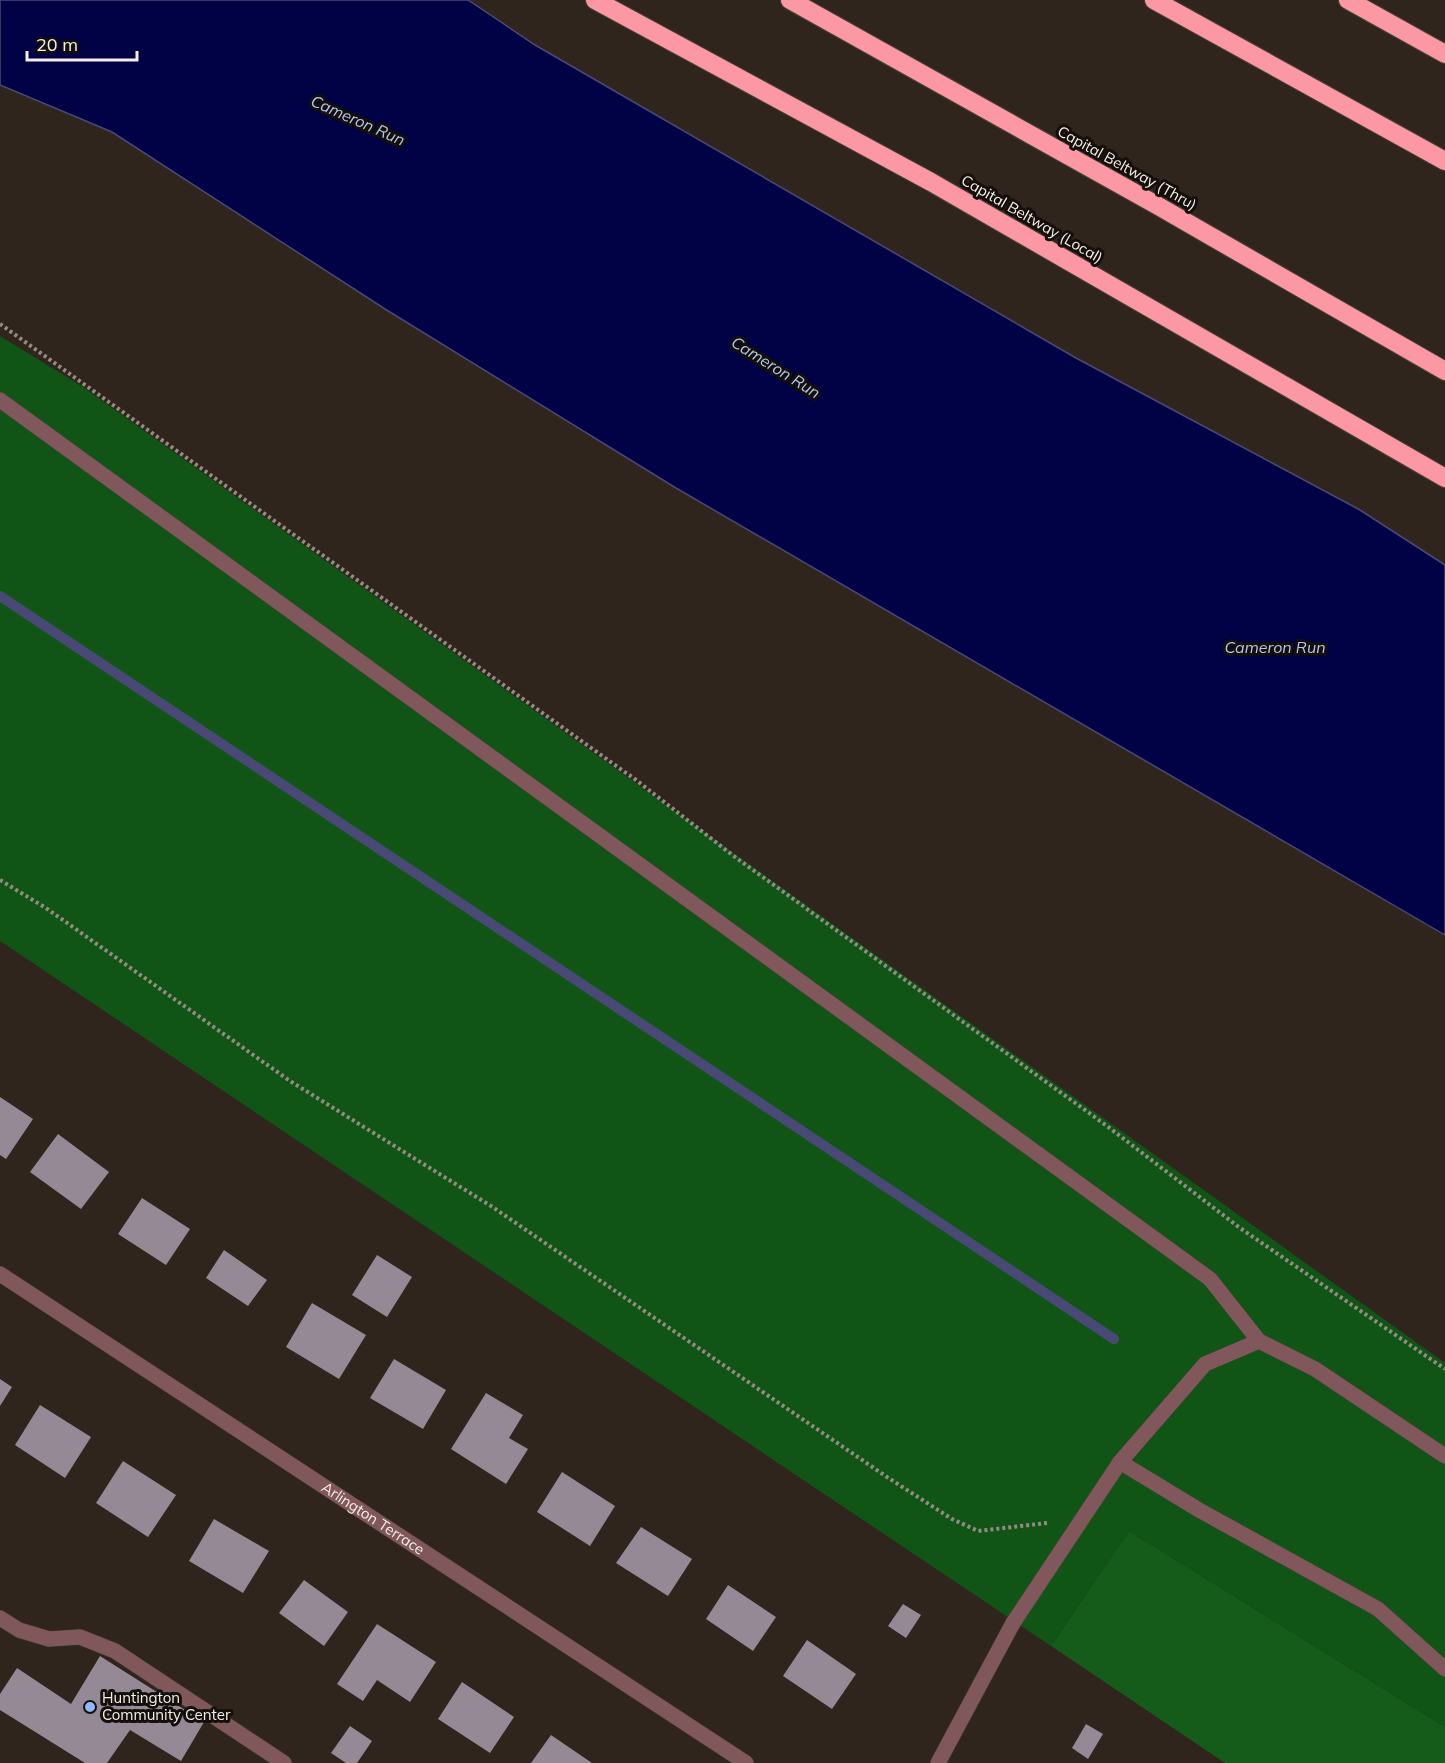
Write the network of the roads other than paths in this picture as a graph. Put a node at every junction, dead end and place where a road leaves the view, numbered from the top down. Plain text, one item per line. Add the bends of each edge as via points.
1 (595, 0) edge
2 (790, 0) edge
3 (1154, 0) edge
4 (1348, 0) edge
5 (1445, 54) edge
6 (1445, 161) edge
7 (1445, 371) edge
8 (0, 400) edge
9 (1445, 478) edge
10 (0, 1274) edge
11 (1259, 1341) junction
12 (1445, 1456) edge
13 (1120, 1462) junction
14 (0, 1617) edge
15 (1445, 1669) edge
16 (284, 1763) edge
17 (746, 1763) edge
18 (938, 1763) edge

1 - 9 highway, Capital Beltway (Local) via 931,182
2 - 7 highway, Capital Beltway (Thru)
3 - 6 highway
4 - 5 highway
8 - 11 street via 1210,1280
10 - 17 street, Arlington Terrace
11 - 12 street via 1315,1369
11 - 13 street via 1205,1364
13 - 15 street via 1378,1609
13 - 18 street via 1013,1623
14 - 16 street via 19,1630 49,1639 80,1637 115,1651

